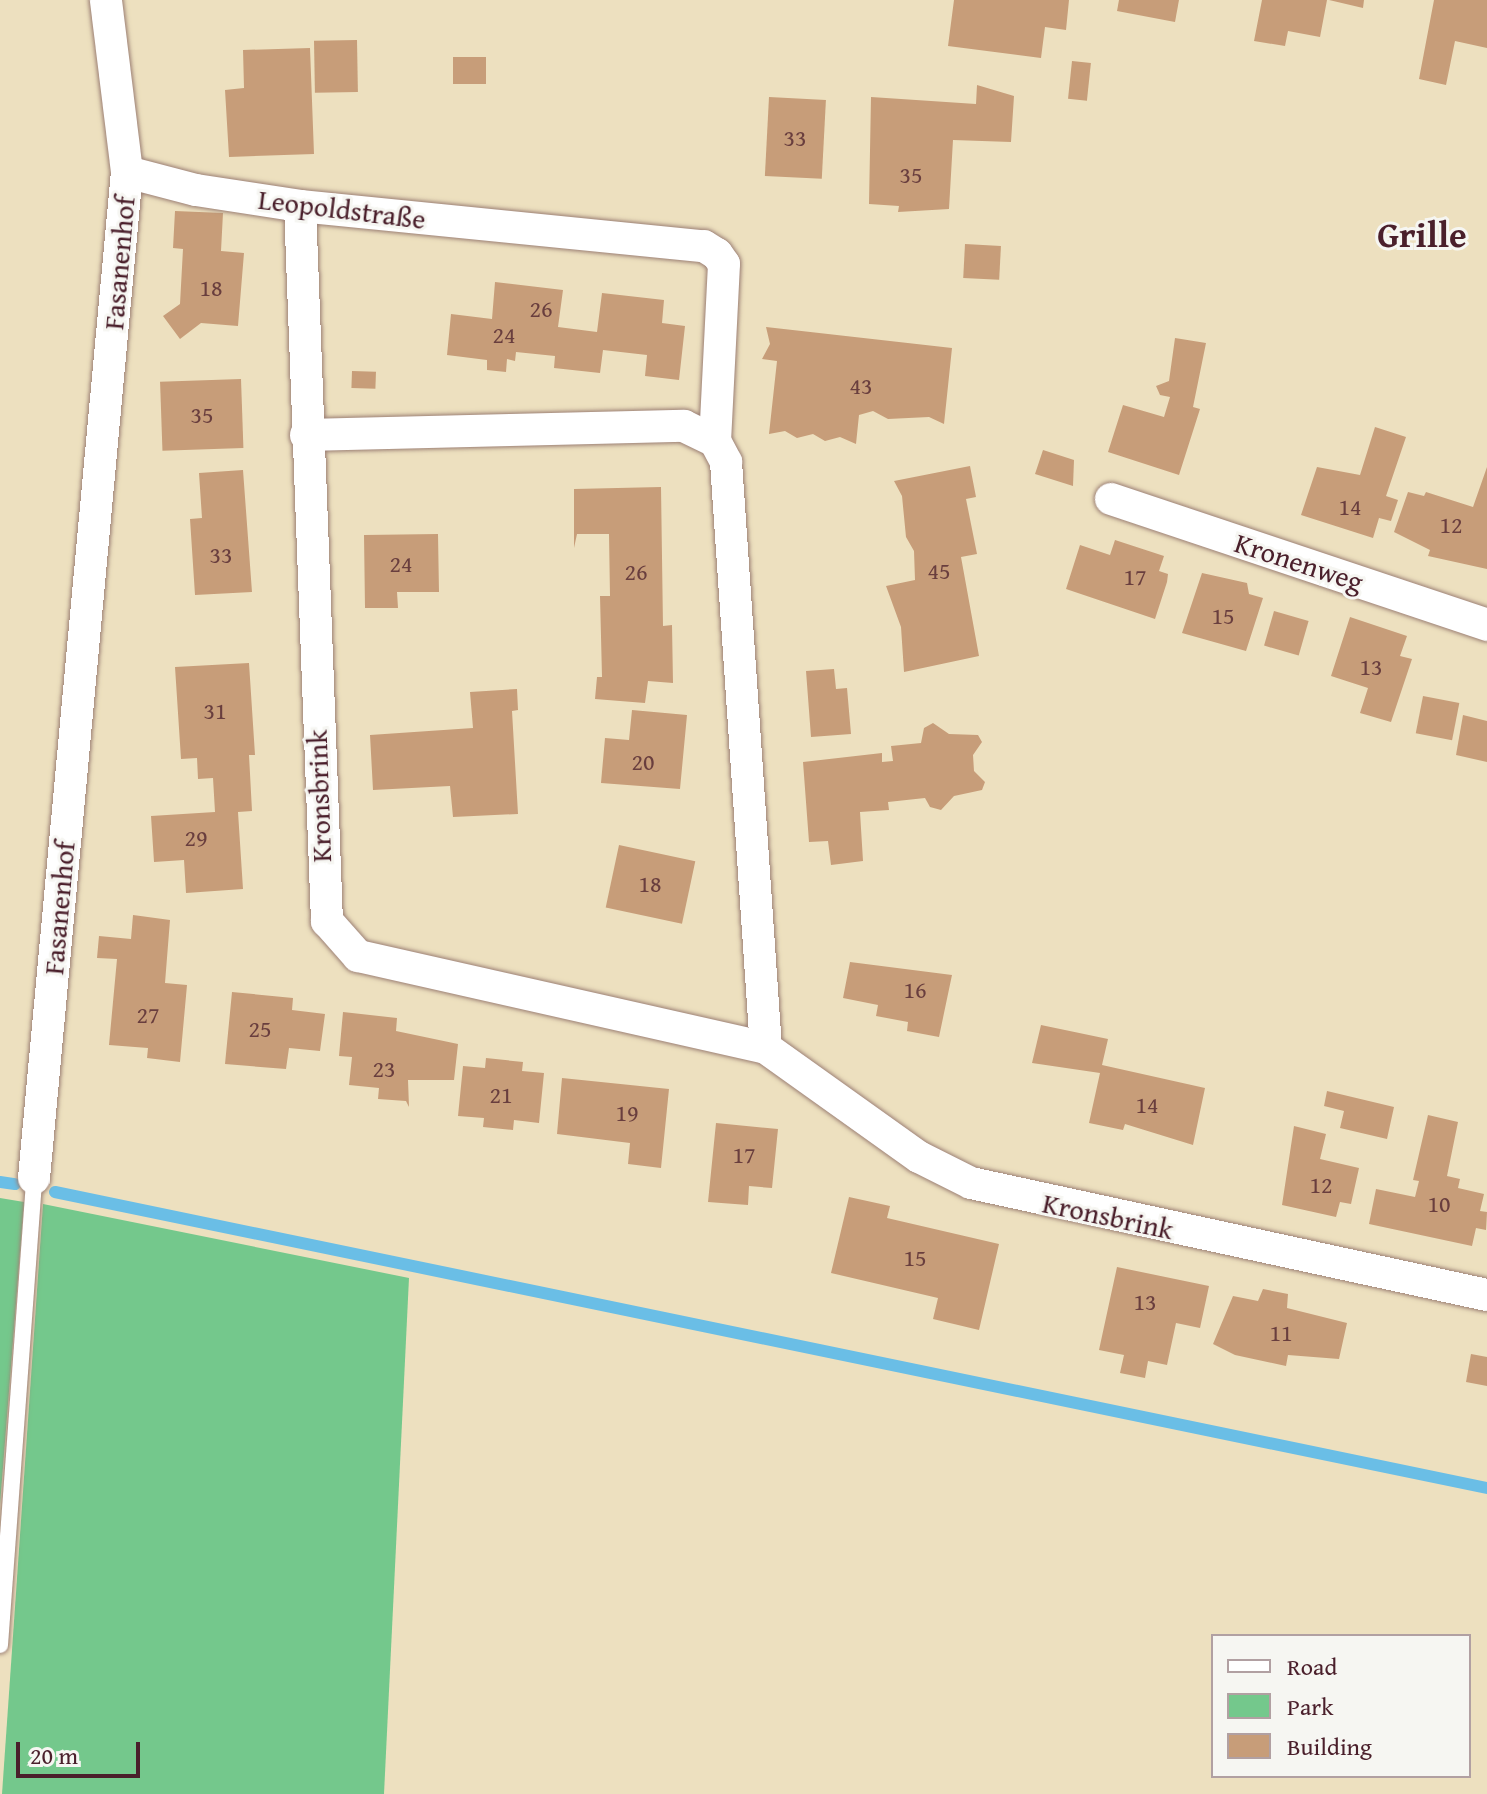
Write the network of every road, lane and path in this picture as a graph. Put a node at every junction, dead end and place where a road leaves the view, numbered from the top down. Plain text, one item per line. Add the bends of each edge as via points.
1 (106, 0) edge
2 (127, 172) junction
3 (300, 206) junction
4 (306, 435) junction
5 (715, 441) junction
6 (1111, 499) dead end
7 (1487, 625) edge
8 (766, 1048) junction
9 (34, 1178) joint
10 (1487, 1295) edge
11 (0, 1645) edge

1 - 2 street
2 - 3 street, Leopoldstraße via 196,190
2 - 9 street, Fasanenhof
3 - 4 street, Kronsbrink
3 - 5 street, Leopoldstraße via 704,246 724,264
4 - 5 street via 684,426
4 - 8 street, Kronsbrink via 323,902 338,938 358,956
5 - 8 street via 726,462
6 - 7 street, Kronenweg
8 - 10 street, Kronsbrink via 919,1157 971,1183
9 - 11 lane, Fasanenhof

